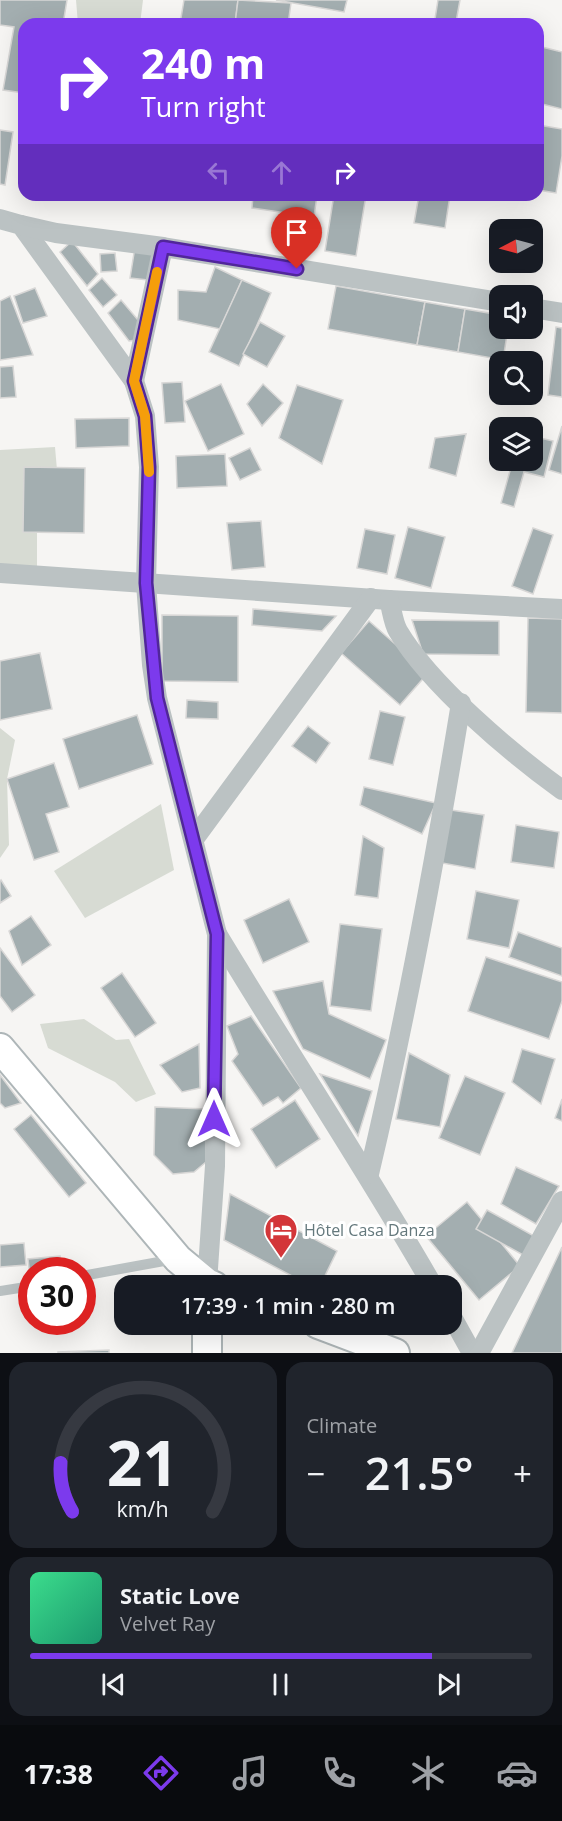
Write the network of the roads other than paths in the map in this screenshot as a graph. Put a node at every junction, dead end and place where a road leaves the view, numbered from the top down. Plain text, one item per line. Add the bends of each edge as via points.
1 (0, 219) edge
2 (21, 225) junction
3 (163, 247) junction
4 (489, 300) edge
5 (543, 309) edge
6 (562, 312) edge
7 (134, 381) junction
8 (0, 573) edge
9 (146, 583) junction
10 (380, 599) junction
11 (562, 609) edge
12 (461, 703) junction
13 (562, 790) edge
14 (194, 839) junction
15 (217, 934) junction
16 (0, 1047) edge
17 (369, 1174) junction
18 (562, 1201) edge
19 (178, 1259) junction
20 (96, 1274) edge
21 (197, 1275) edge
22 (210, 1275) edge
23 (427, 1275) edge
24 (18, 1288) edge
25 (0, 1291) edge
26 (207, 1335) edge
27 (347, 1335) edge
28 (462, 1335) edge
29 (207, 1353) edge
30 (395, 1353) edge
31 (472, 1353) edge
32 (479, 1353) edge

1 - 2 street
2 - 3 street
2 - 7 street
3 - 4 street
3 - 7 street
5 - 6 street
7 - 9 street via 145,416 149,467
8 - 9 street
9 - 10 street
9 - 14 street via 157,698
10 - 11 street
10 - 12 street via 417,659
10 - 14 street
12 - 13 street
12 - 17 street via 431,884
14 - 15 street
15 - 17 street
15 - 22 street via 215,1166
16 - 19 main road
17 - 23 street
18 - 32 street
19 - 20 lane
19 - 21 main road
24 - 25 lane
26 - 29 main road
27 - 30 main road
28 - 31 street

